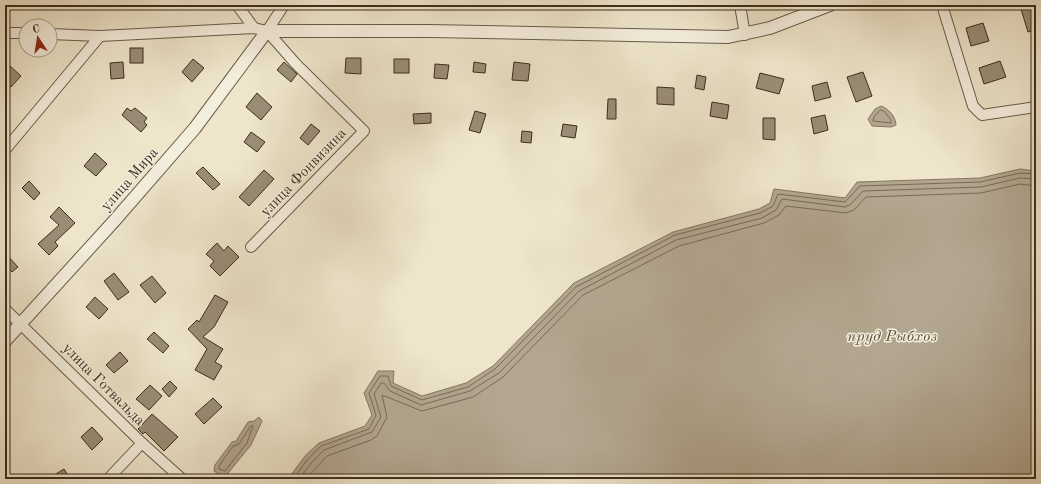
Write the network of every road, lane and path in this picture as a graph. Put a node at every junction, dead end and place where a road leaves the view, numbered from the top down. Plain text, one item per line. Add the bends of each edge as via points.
1 (237, 5) edge
2 (284, 5) edge
3 (740, 5) edge
4 (830, 5) edge
5 (942, 5) edge
6 (254, 28) junction
7 (267, 31) junction
8 (5, 33) edge
9 (18, 33) edge
10 (58, 34) edge
11 (745, 35) junction
12 (100, 36) junction
13 (1036, 107) edge
14 (5, 150) edge
15 (252, 247) dead end
16 (5, 309) edge
17 (21, 324) junction
18 (5, 341) edge
19 (142, 443) junction
20 (108, 479) edge
21 (182, 479) edge

1 - 6 street
2 - 7 street
3 - 11 street
4 - 11 street
5 - 13 street via 973,106 982,115
6 - 7 street
6 - 12 street
7 - 11 street via 438,31 728,37
7 - 15 street, улица Фонвизина via 296,64 364,131
7 - 17 street, улица Мира via 195,128
8 - 9 street
10 - 12 street
12 - 14 street
16 - 17 street, улица Готвальда
17 - 18 street, улица Мира
17 - 19 street, улица Готвальда
19 - 20 street
19 - 21 street, улица Готвальда

